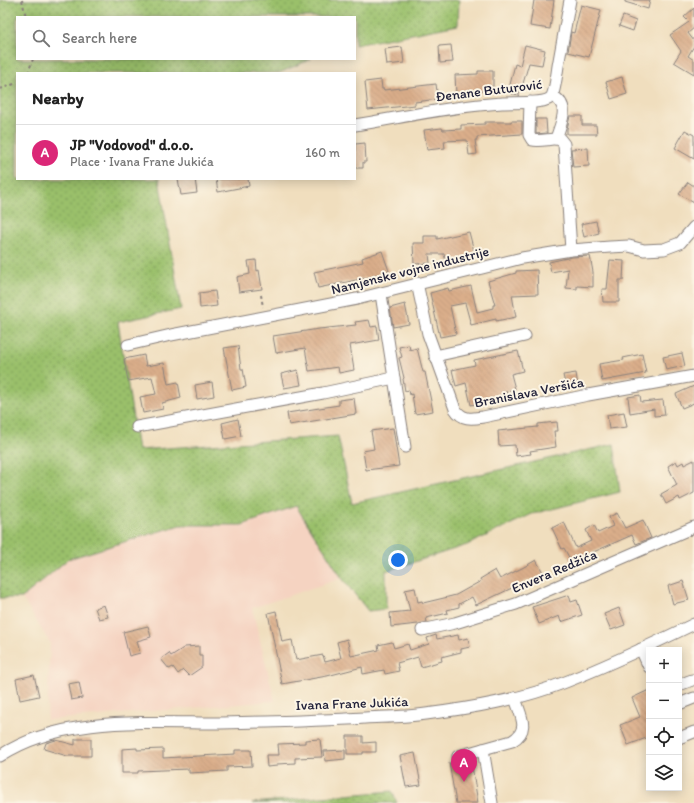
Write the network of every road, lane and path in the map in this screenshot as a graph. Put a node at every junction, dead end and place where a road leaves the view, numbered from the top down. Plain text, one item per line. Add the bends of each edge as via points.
1 (22, 0) edge
2 (570, 0) edge
3 (26, 16) edge
4 (33, 60) edge
5 (28, 72) edge
6 (16, 83) edge
7 (0, 89) edge
8 (552, 96) junction
9 (530, 102) junction
10 (356, 125) edge
11 (556, 139) junction
12 (694, 227) edge
13 (571, 250) junction
14 (417, 283) junction
15 (381, 294) junction
16 (525, 336) dead end
17 (128, 345) dead end
18 (436, 356) junction
19 (694, 376) edge
20 (394, 378) junction
21 (137, 427) dead end
22 (405, 447) dead end
23 (694, 527) edge
24 (694, 624) edge
25 (422, 630) dead end
26 (641, 649) junction
27 (646, 660) edge
28 (692, 680) dead end
29 (682, 684) edge
30 (515, 698) junction
31 (694, 698) edge
32 (682, 703) edge
33 (694, 732) edge
34 (682, 735) edge
35 (483, 749) junction
36 (2, 753) edge
37 (458, 756) dead end
38 (492, 803) edge

1 - 3 path
2 - 8 street, Đenane Buturović
4 - 5 path
6 - 7 path
8 - 9 street, Đenane Buturović via 544,101
8 - 11 street via 562,103 564,110
9 - 10 street, Đenane Buturović via 457,108
9 - 11 street via 529,135 532,140
11 - 13 street via 560,139 565,150
12 - 13 street, Namjenske vojne industrije via 680,244 664,249 644,250 629,246
13 - 14 street, Namjenske vojne industrije via 522,258
14 - 15 street, Namjenske vojne industrije
14 - 18 street, Branislava Veršića via 428,334
15 - 17 street, Namjenske vojne industrije
15 - 20 street
16 - 18 street
18 - 19 street, Branislava Veršića via 454,409 459,415 470,419
20 - 21 street
20 - 22 street
23 - 25 street, Envera Redžića via 516,604 455,623
24 - 26 street, Ivana Frane Jukića
26 - 27 street
26 - 30 street, Ivana Frane Jukića via 562,684
28 - 29 street
30 - 35 street via 524,727 522,732 512,741
30 - 36 street, Ivana Frane Jukića via 424,715 110,724 70,729 44,736
31 - 32 street
33 - 34 street
35 - 37 street
35 - 38 street

